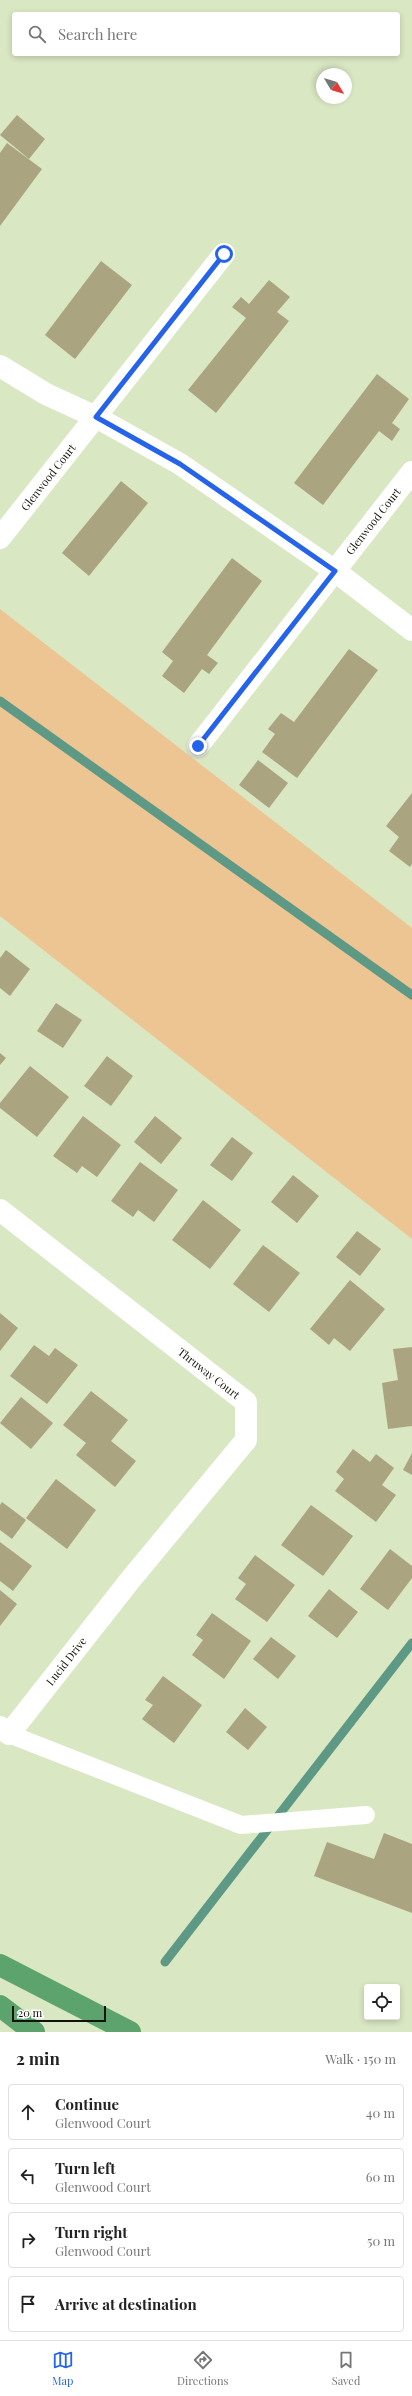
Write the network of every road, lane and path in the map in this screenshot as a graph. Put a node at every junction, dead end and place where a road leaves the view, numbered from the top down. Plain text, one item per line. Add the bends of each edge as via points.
1 (224, 254) dead end
2 (0, 366) edge
3 (96, 417) junction
4 (412, 472) edge
5 (0, 538) edge
6 (335, 571) junction
7 (412, 630) edge
8 (198, 746) dead end
9 (0, 1210) edge
10 (131, 1579) joint
11 (4, 1730) edge
12 (366, 1815) dead end
13 (0, 1965) edge
14 (0, 2006) edge
15 (34, 2032) edge
16 (130, 2032) edge

1 - 3 street, Glenwood Court
2 - 3 street via 46,394
3 - 5 street, Glenwood Court
3 - 6 street via 180,464
4 - 6 street, Glenwood Court
6 - 7 street
6 - 8 street, Glenwood Court
9 - 10 street, Thruway Court via 246,1402 246,1440
10 - 11 street, Lucid Drive
11 - 12 lane via 241,1825
13 - 16 highway
14 - 15 highway

